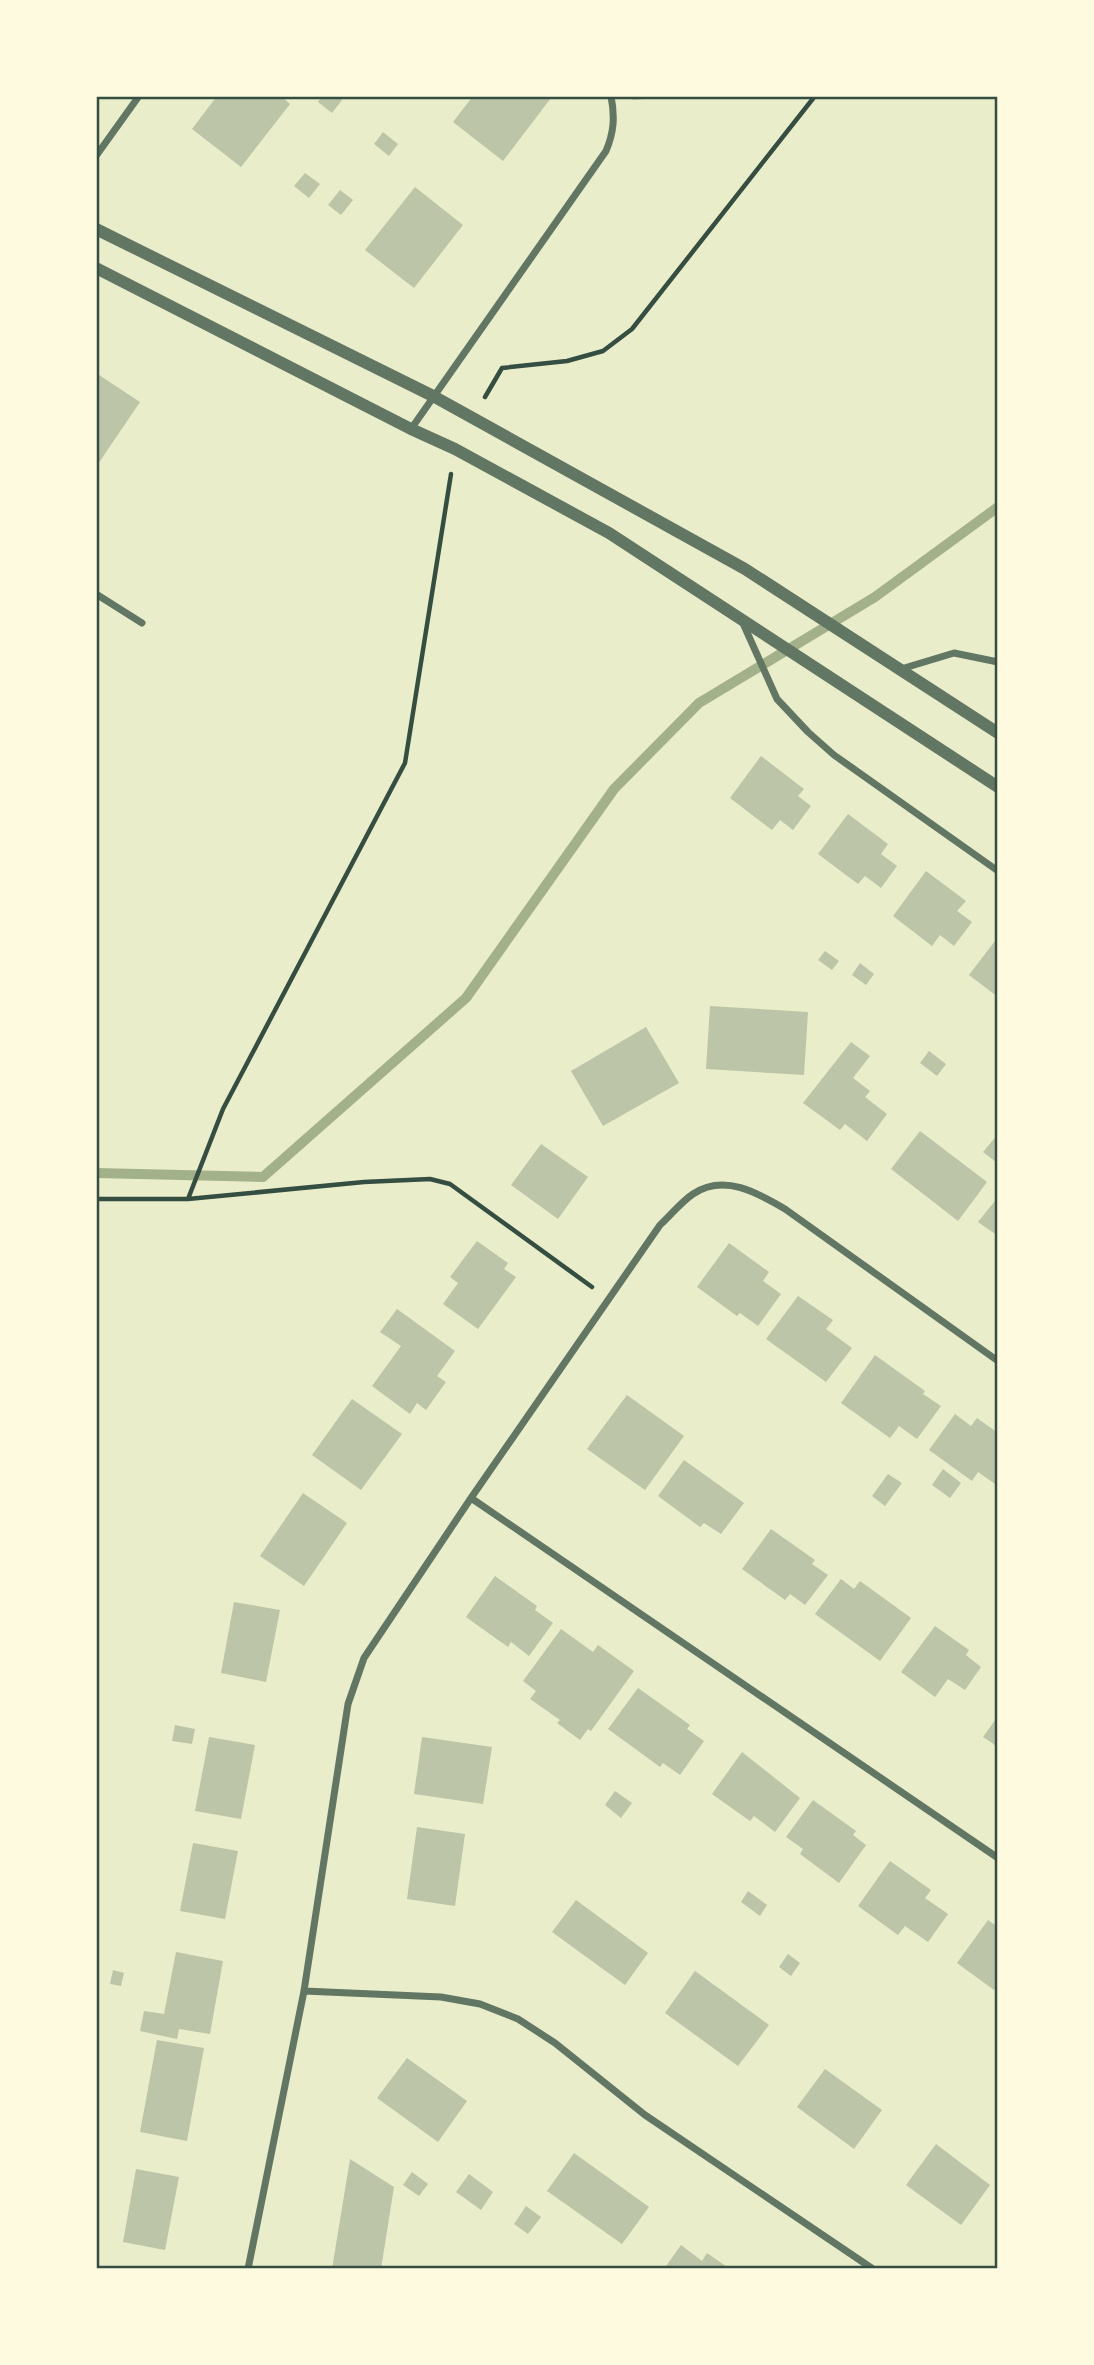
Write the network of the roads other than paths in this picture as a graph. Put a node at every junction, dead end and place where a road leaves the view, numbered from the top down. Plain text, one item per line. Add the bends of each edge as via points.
1 (139, 96) edge
2 (611, 97) edge
3 (96, 156) edge
4 (96, 229) edge
5 (96, 268) edge
6 (433, 396) junction
7 (411, 429) junction
8 (96, 594) edge
9 (740, 617) junction
10 (142, 623) dead end
11 (998, 662) edge
12 (901, 669) junction
13 (998, 733) edge
14 (998, 788) edge
15 (998, 871) edge
16 (998, 1361) edge
17 (471, 1498) junction
18 (998, 1858) edge
19 (304, 1991) junction
20 (248, 2269) edge
21 (873, 2269) edge

1 - 3 street
2 - 6 street via 614,133 606,151
4 - 6 street
5 - 7 street
6 - 7 street
6 - 12 street via 745,569
7 - 9 street via 609,533
8 - 10 street
9 - 14 street
9 - 15 street via 777,699 807,732
11 - 12 street via 954,653
12 - 13 street
16 - 17 street via 785,1209 755,1191 719,1183 694,1193 660,1224
17 - 18 street
17 - 19 street via 364,1658 348,1704
19 - 20 street
19 - 21 street via 441,1997 480,2004 518,2019 645,2115

